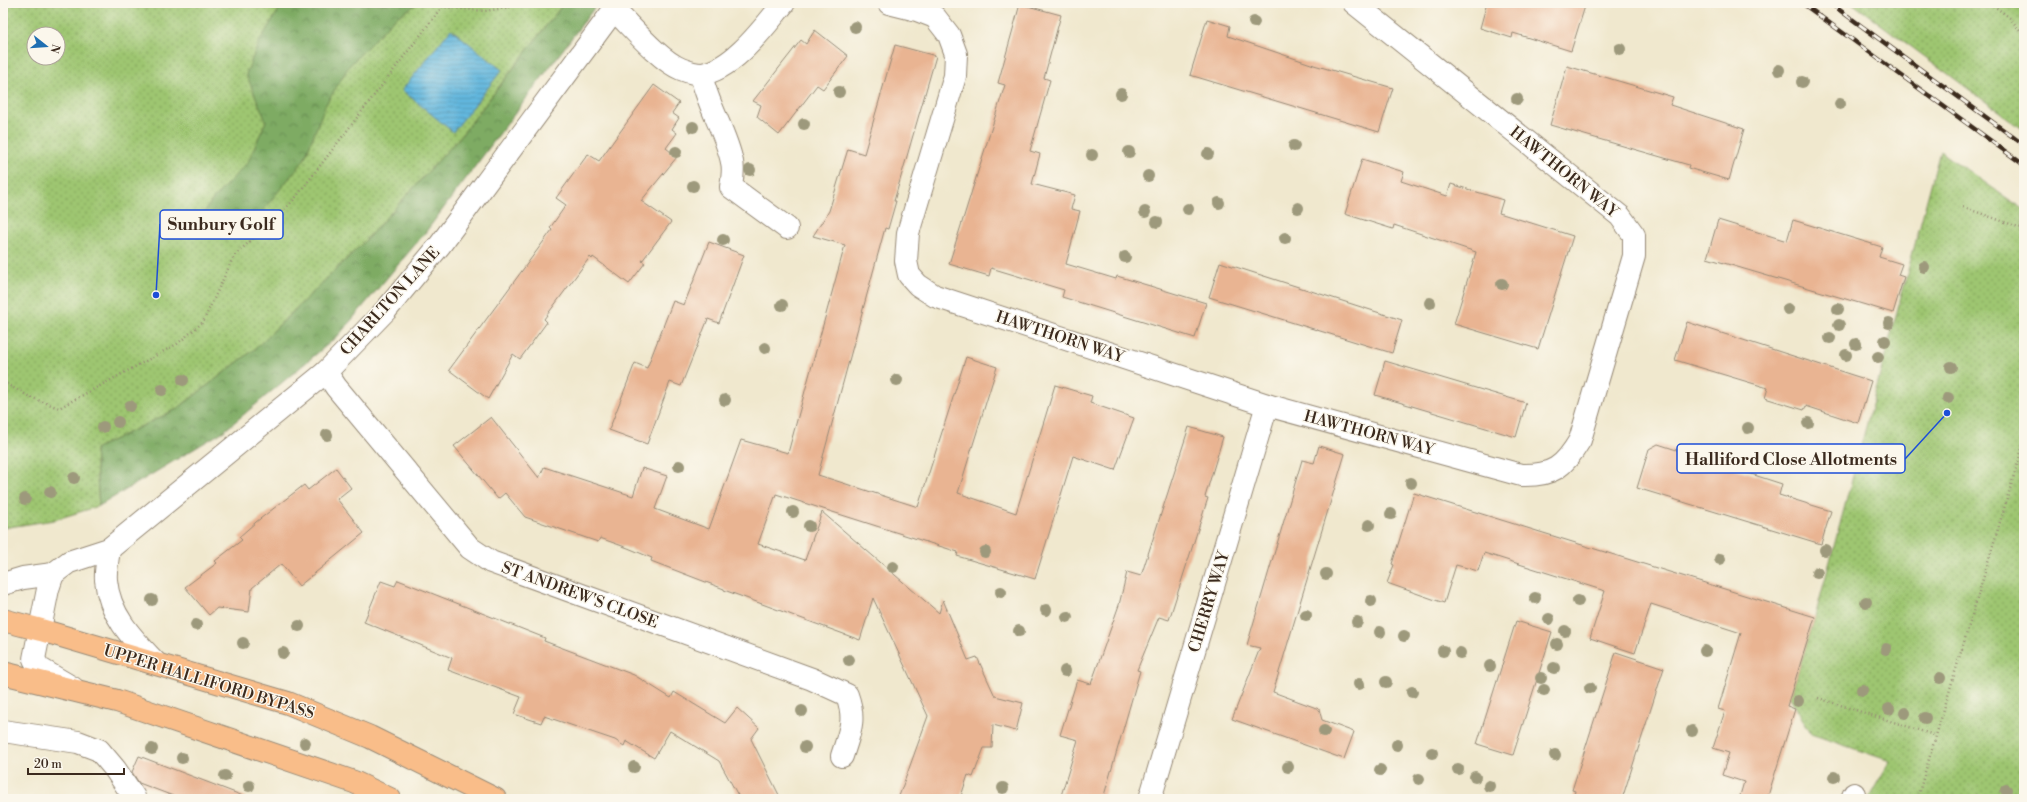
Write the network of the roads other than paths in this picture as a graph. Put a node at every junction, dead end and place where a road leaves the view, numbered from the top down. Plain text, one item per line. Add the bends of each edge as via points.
1 (784, 3) edge
2 (889, 3) edge
3 (1354, 3) edge
4 (617, 6) edge
5 (701, 74) junction
6 (787, 228) dead end
7 (326, 372) junction
8 (1267, 405) junction
9 (109, 549) junction
10 (53, 574) junction
11 (3, 584) edge
12 (3, 620) edge
13 (41, 630) junction
14 (156, 664) junction
15 (3, 673) edge
16 (79, 691) junction
17 (3, 731) edge
18 (842, 756) dead end
19 (134, 797) dead end
20 (390, 799) edge
21 (495, 799) edge
22 (1150, 799) edge

1 - 5 street via 747,48 720,67
2 - 8 street, HAWTHORN WAY via 935,17 949,35 956,54 955,76 908,233 906,261 910,275 918,285 935,296
3 - 8 street, HAWTHORN WAY via 1620,216 1634,235 1634,256 1580,440 1570,458 1555,470 1538,476 1521,475
4 - 5 street via 662,57 680,69
4 - 7 street, CHARLTON LANE via 440,245 386,310
5 - 6 street via 705,93 733,164 731,187
7 - 9 street, CHARLTON LANE
7 - 18 street, ST ANDREW'S CLOSE via 470,548 491,562 847,694 852,722
8 - 22 street, CHERRY WAY
9 - 10 street, CHARLTON LANE via 69,562
9 - 14 street via 106,579 109,598 125,630
10 - 11 street, CHARLTON LANE
10 - 13 street
12 - 13 main road, UPPER HALLIFORD BYPASS
13 - 14 main road, UPPER HALLIFORD BYPASS
13 - 16 street via 34,658 39,668
14 - 21 main road, UPPER HALLIFORD BYPASS via 288,703 370,738
15 - 16 main road
16 - 20 main road via 117,701 354,782
17 - 19 street via 78,742 99,750

